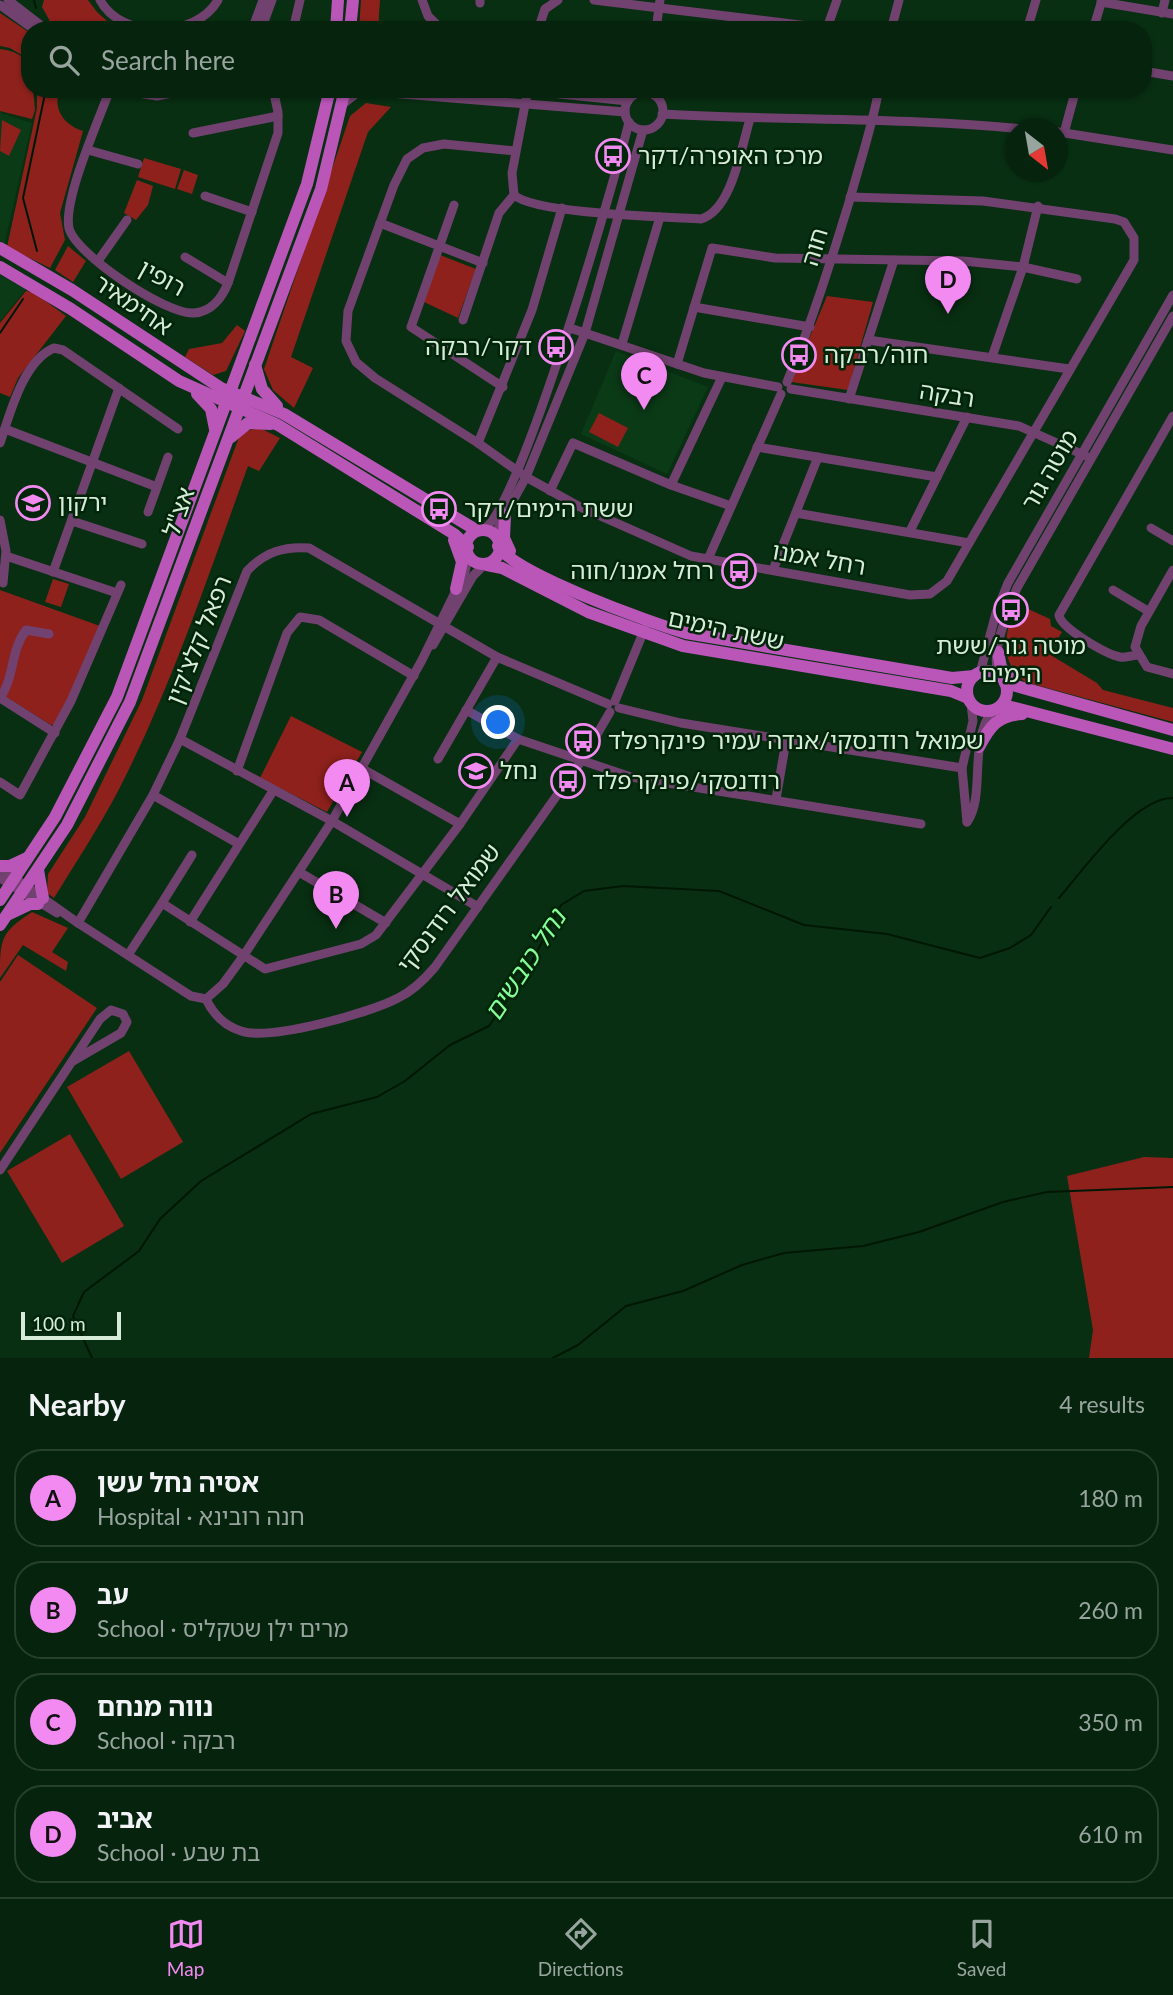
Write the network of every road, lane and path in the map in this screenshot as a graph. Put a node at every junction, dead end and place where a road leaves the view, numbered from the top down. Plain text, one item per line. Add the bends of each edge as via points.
1 (8, 0) edge
2 (100, 0) edge
3 (218, 0) edge
4 (263, 0) edge
5 (272, 0) edge
6 (300, 0) edge
7 (338, 0) edge
8 (353, 0) edge
9 (422, 0) edge
10 (558, 0) edge
11 (594, 0) edge
12 (705, 0) edge
13 (837, 0) edge
14 (898, 0) edge
15 (1036, 0) edge
16 (1165, 0) edge
17 (616, 1) edge
18 (1101, 1) edge
19 (659, 4) edge
20 (0, 5) edge
21 (703, 12) junction
22 (1162, 13) junction
23 (1173, 15) edge
24 (22, 21) edge
25 (35, 21) edge
26 (119, 21) edge
27 (198, 21) edge
28 (255, 21) edge
29 (264, 21) edge
30 (295, 21) edge
31 (337, 21) edge
32 (351, 21) edge
33 (433, 21) edge
34 (541, 21) edge
35 (773, 21) edge
36 (830, 21) edge
37 (893, 21) edge
38 (1030, 21) edge
39 (1095, 21) edge
40 (1152, 72) edge
41 (1173, 76) edge
42 (108, 98) edge
43 (275, 98) edge
44 (328, 98) edge
45 (343, 98) edge
46 (351, 98) edge
47 (458, 98) edge
48 (526, 98) edge
49 (601, 98) edge
50 (632, 98) edge
51 (657, 98) edge
52 (877, 98) edge
53 (1073, 98) edge
54 (628, 101) junction
55 (525, 103) junction
56 (342, 105) junction
57 (625, 112) junction
58 (662, 114) junction
59 (278, 116) junction
60 (750, 119) junction
61 (1066, 119) edge
62 (873, 120) junction
63 (629, 122) junction
64 (1005, 127) edge
65 (643, 130) junction
66 (193, 133) dead end
67 (1068, 133) edge
68 (88, 150) junction
69 (1173, 150) edge
70 (515, 151) junction
71 (138, 164) dead end
72 (514, 195) junction
73 (205, 196) dead end
74 (850, 197) junction
75 (454, 205) dead end
76 (1038, 206) junction
77 (562, 208) junction
78 (252, 212) junction
79 (603, 212) junction
80 (618, 213) junction
81 (660, 217) junction
82 (127, 220) dead end
83 (380, 223) junction
84 (437, 245) junction
85 (0, 248) edge
86 (185, 257) dead end
87 (831, 260) junction
88 (894, 260) junction
89 (98, 261) junction
90 (483, 263) junction
91 (0, 267) edge
92 (1023, 267) junction
93 (1077, 279) dead end
94 (228, 283) junction
95 (1173, 295) edge
96 (694, 307) junction
97 (1173, 316) edge
98 (463, 320) dead end
99 (810, 327) junction
100 (570, 328) junction
101 (585, 333) junction
102 (868, 340) junction
103 (621, 344) junction
104 (992, 357) junction
105 (677, 364) junction
106 (255, 365) junction
107 (240, 366) junction
108 (1069, 369) junction
109 (722, 377) junction
110 (179, 382) junction
111 (213, 383) junction
112 (503, 387) junction
113 (119, 388) junction
114 (784, 388) junction
115 (228, 397) junction
116 (849, 399) junction
117 (242, 402) junction
118 (1173, 416) edge
119 (967, 417) junction
120 (293, 420) junction
121 (278, 425) junction
122 (5, 429) junction
123 (178, 429) dead end
124 (216, 431) junction
125 (1033, 432) junction
126 (0, 443) edge
127 (226, 443) junction
128 (478, 443) junction
129 (757, 447) junction
130 (1086, 456) junction
131 (168, 457) dead end
132 (818, 457) junction
133 (93, 460) junction
134 (516, 471) junction
135 (526, 477) junction
136 (937, 477) junction
137 (671, 485) junction
138 (157, 487) junction
139 (550, 491) junction
140 (731, 506) junction
141 (148, 512) dead end
142 (796, 513) junction
143 (505, 514) junction
144 (0, 520) edge
145 (72, 521) junction
146 (439, 525) junction
147 (1151, 528) dead end
148 (480, 530) junction
149 (910, 531) junction
150 (1173, 541) edge
151 (497, 542) junction
152 (969, 542) junction
153 (142, 544) dead end
154 (468, 550) junction
155 (6, 556) junction
156 (708, 559) junction
157 (519, 562) junction
158 (485, 566) junction
159 (773, 570) junction
160 (1173, 570) edge
161 (53, 572) junction
162 (3, 583) dead end
163 (456, 589) junction
164 (1113, 590) dead end
165 (1148, 611) junction
166 (442, 623) junction
167 (645, 628) junction
168 (49, 634) dead end
169 (998, 652) junction
170 (1137, 655) junction
171 (497, 657) junction
172 (1173, 674) edge
173 (977, 675) junction
174 (414, 676) junction
175 (1002, 679) junction
176 (1024, 691) junction
177 (0, 698) edge
178 (970, 701) junction
179 (613, 706) junction
180 (996, 709) junction
181 (466, 710) junction
182 (1034, 713) junction
183 (1173, 730) edge
184 (55, 733) junction
185 (180, 739) junction
186 (518, 739) junction
187 (786, 741) junction
188 (979, 747) junction
189 (1173, 749) edge
190 (438, 759) dead end
191 (582, 760) junction
192 (361, 768) junction
193 (962, 768) junction
194 (237, 771) junction
195 (0, 782) edge
196 (273, 791) junction
197 (153, 795) junction
198 (776, 799) junction
199 (332, 821) junction
200 (460, 824) junction
201 (921, 824) dead end
202 (240, 844) junction
203 (192, 855) dead end
204 (31, 856) junction
205 (0, 867) edge
206 (38, 870) junction
207 (299, 872) junction
208 (423, 875) junction
209 (9, 880) edge
210 (25, 890) junction
211 (0, 900) edge
212 (40, 901) junction
213 (162, 903) junction
214 (478, 907) junction
215 (3, 921) edge
216 (190, 922) junction
217 (78, 923) junction
218 (386, 923) junction
219 (128, 955) junction
220 (243, 958) junction
221 (206, 999) junction
222 (73, 1061) junction
223 (0, 1170) edge

1 - 25 street
2 - 26 street
3 - 27 street
4 - 28 street
5 - 29 street
6 - 30 street
7 - 31 main road
8 - 32 main road
9 - 33 street
10 - 34 street via 545,9
11 - 17 street
12 - 21 street
13 - 36 street
14 - 37 street
15 - 38 street
16 - 22 street
17 - 19 street
18 - 22 street
18 - 39 street
19 - 21 street
20 - 24 street
21 - 35 street
22 - 23 street
40 - 41 street
42 - 68 street, רופין
43 - 59 street, רופין
44 - 107 main road, אצ"ל via 307,184
45 - 56 main road, אצ"ל
46 - 56 street
47 - 55 street
48 - 55 street
49 - 54 street
50 - 54 street
51 - 58 street
52 - 62 street, חוה
53 - 61 street
54 - 57 street
55 - 57 street
55 - 70 street
56 - 106 main road, אצ"ל via 321,189
57 - 63 street
58 - 60 street
58 - 65 street via 654,127
59 - 66 street
59 - 78 street, רופין via 274,148
60 - 62 street
60 - 81 street via 717,212 701,219
62 - 64 street
62 - 74 street, חוה
63 - 65 street
63 - 79 street
65 - 80 street
67 - 69 street
68 - 71 street
68 - 89 street, רופין via 69,206 69,225 78,245
70 - 72 street
70 - 83 street, רחל אמנו via 444,144 423,148 401,168
72 - 77 street via 524,202
72 - 90 street via 499,213
73 - 78 street
74 - 76 street
74 - 87 street, חוה
75 - 84 street
76 - 92 street
76 - 108 street, רחל אמנו via 1115,219 1131,230 1136,243 1133,260
77 - 79 street
77 - 112 street
78 - 94 street, רופין
79 - 80 street
79 - 100 street
80 - 81 street
80 - 101 street
81 - 103 street
82 - 89 street
83 - 84 street
83 - 128 street, רחל אמנו via 348,311 348,351 375,378
84 - 90 street
84 - 112 street via 411,327
85 - 111 main road, אחימאיר via 72,289
86 - 94 street
87 - 88 street
87 - 96 street via 775,258 712,248
87 - 99 street, חוה
88 - 92 street
88 - 102 street
89 - 94 street, רופין via 164,305 185,313 212,306
90 - 98 street
91 - 110 main road, אחימאיר
92 - 93 street
92 - 104 street
95 - 130 street, מוטה גור
96 - 99 street
96 - 105 street
97 - 130 street, מוטה גור
99 - 114 street, חוה
100 - 101 street, רבקה
100 - 134 street
101 - 103 street, רבקה
101 - 135 street
102 - 104 street
102 - 116 street
103 - 105 street, רבקה
104 - 108 street
105 - 109 street, רבקה
106 - 117 main road, אצ"ל
106 - 120 main road via 265,395
107 - 111 main road via 228,380
107 - 115 main road, אצ"ל
108 - 125 street, רחל אמנו
109 - 114 street, רבקה
109 - 137 street
110 - 115 main road, אחימאיר
110 - 124 main road via 207,402
111 - 115 main road, אחימאיר
112 - 128 street
113 - 122 street via 54,348 41,355 32,369
113 - 123 street
113 - 133 street
114 - 116 street, רבקה
114 - 129 street, חוה
115 - 117 main road, אחימאיר
115 - 124 main road, אצ"ל
116 - 119 street, רבקה
117 - 120 main road
117 - 121 main road
117 - 127 main road, אצ"ל
118 - 170 street via 1059,615 1063,626 1114,655
119 - 125 street, רבקה
119 - 136 street
120 - 148 main road
121 - 127 main road via 248,423
121 - 146 main road
122 - 126 street
122 - 133 street
124 - 204 main road, אצ"ל via 117,697
125 - 130 street, רבקה
125 - 152 street, רחל אמנו
127 - 206 main road, אצ"ל via 130,702 85,793
128 - 134 street, רחל אמנו
129 - 132 street
129 - 140 street, חוה
130 - 169 street, מוטה גור via 1017,588
130 - 173 street, מוטה גור via 1008,583
131 - 138 street
132 - 136 street
132 - 142 street
133 - 138 street
133 - 145 street
134 - 135 street, רחל אמנו
134 - 148 street via 493,521
135 - 139 street, רחל אמנו
135 - 143 street
136 - 149 street
137 - 139 street via 573,443
137 - 140 street
138 - 141 street
139 - 156 street, רחל אמנו via 691,556
140 - 156 street, חוה
142 - 149 street
142 - 159 street
143 - 151 street
143 - 157 main road via 506,545
144 - 155 street
145 - 153 street
145 - 161 street
146 - 154 main road
146 - 163 main road via 461,553
147 - 150 street
148 - 151 main road via 490,531
148 - 154 main road via 469,537
149 - 152 street
151 - 157 main road, ששת הימים
151 - 158 main road via 495,560
152 - 159 street, רחל אמנו via 947,581 921,596
154 - 158 main road via 472,560
154 - 163 street via 465,572
155 - 161 street
155 - 162 street
156 - 159 street, רחל אמנו
157 - 167 main road, ששת הימים
158 - 166 street via 473,576
158 - 167 main road, ששת הימים via 502,568 563,600
160 - 165 street
161 - 184 street via 119,589
163 - 166 street
164 - 165 street
165 - 170 street via 1135,641
166 - 171 street, רפאל קלצ'קין
166 - 174 street
166 - 185 street, רפאל קלצ'קין via 309,548 267,554 247,571
167 - 173 main road, ששת הימים via 952,678
167 - 178 main road, ששת הימים via 697,649 961,693
167 - 179 street, שמואל רודנסקי
168 - 177 street via 26,631 20,638
169 - 175 street, מוטה גור via 996,669
169 - 176 main road via 1005,673
170 - 172 street via 1147,667
171 - 179 street, רפאל קלצ'קין
171 - 181 street
173 - 175 main road
173 - 178 main road via 968,687
174 - 192 street
174 - 194 street via 319,620 300,617 287,633
175 - 176 main road
175 - 180 main road via 1006,696
176 - 183 main road
177 - 184 street
178 - 180 main road via 981,710
178 - 193 street via 973,721
179 - 187 street, רפאל קלצ'קין
179 - 191 street, שמואל רודנסקי
180 - 182 main road
180 - 188 street via 983,724
181 - 186 street
181 - 190 street
182 - 188 main road via 999,719
182 - 189 main road
184 - 195 street via 20,795
185 - 194 street
185 - 197 street, רפאל קלצ'קין
186 - 191 street
186 - 200 street
187 - 193 street, רפאל קלצ'קין
187 - 198 street
188 - 193 street via 975,806 967,822
191 - 198 street via 631,776
191 - 214 street, שמואל רודנסקי
192 - 199 street
192 - 200 street
194 - 196 street
196 - 199 street
196 - 202 street
197 - 202 street
197 - 217 street, רפאל קלצ'קין
198 - 201 street
199 - 207 street
199 - 208 street
200 - 208 street
202 - 216 street
203 - 213 street
204 - 205 main road
204 - 209 main road, אצ"ל
205 - 209 street, שמואל רודנסקי
206 - 210 main road, אצ"ל
206 - 212 main road
207 - 218 street
207 - 220 street
208 - 214 street
208 - 218 street
209 - 210 street, שמואל רודנסקי
209 - 211 main road, אצ"ל
210 - 212 street, שמואל רודנסקי
210 - 215 main road, אצ"ל
212 - 215 main road
212 - 217 street, שמואל רודנסקי
213 - 216 street
213 - 219 street
214 - 221 street, שמואל רודנסקי via 423,980 383,1005 269,1035 226,1024
216 - 220 street
217 - 219 street, שמואל רודנסקי
218 - 220 street via 370,941 276,969
219 - 221 street, שמואל רודנסקי via 191,996
220 - 221 street
222 - 222 street via 121,1033 127,1022 122,1013 105,1013
222 - 223 street

